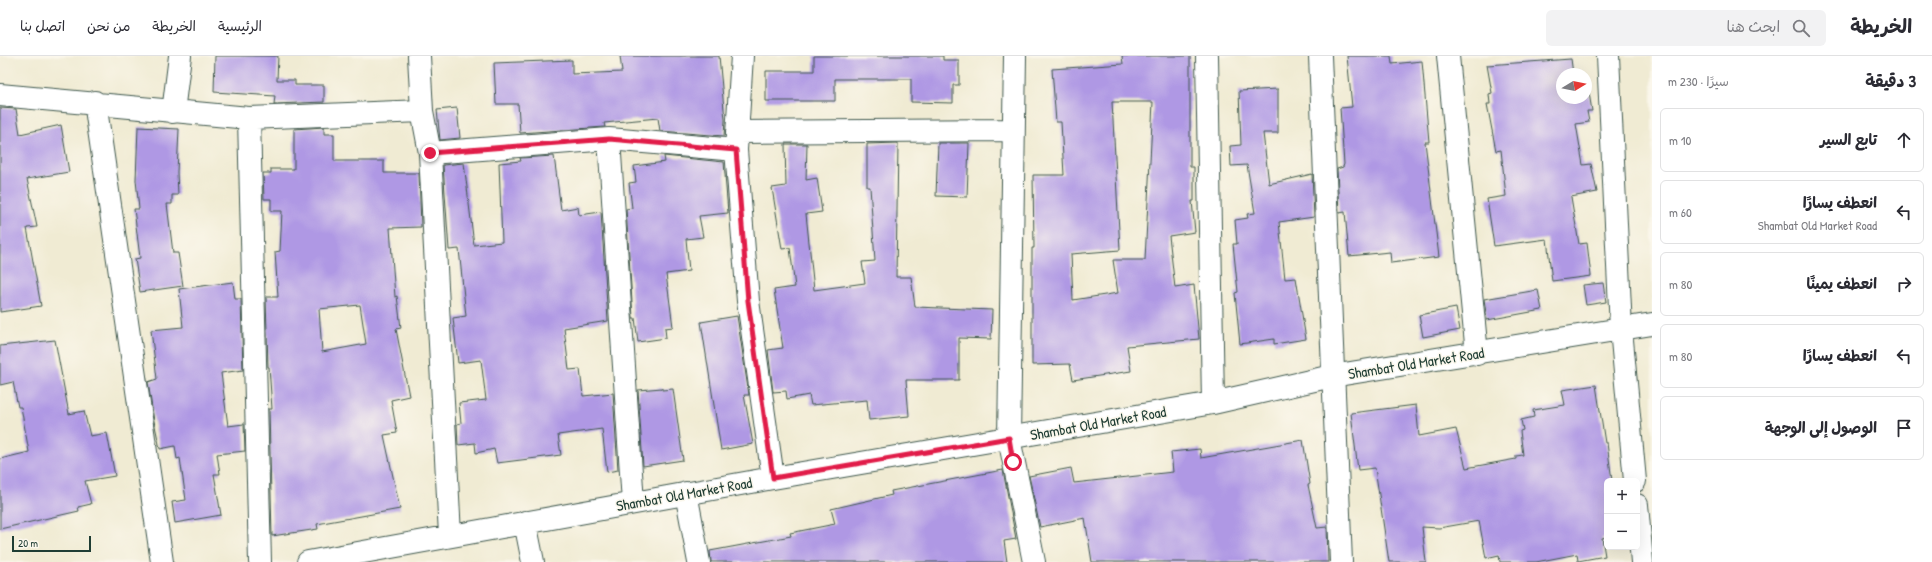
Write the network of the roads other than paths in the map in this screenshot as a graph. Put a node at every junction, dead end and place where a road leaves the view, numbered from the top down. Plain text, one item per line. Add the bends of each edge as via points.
1 (180, 56) edge
2 (419, 56) edge
3 (742, 56) edge
4 (1015, 56) edge
5 (1207, 56) edge
6 (1320, 56) edge
7 (1448, 56) edge
8 (1608, 56) edge
9 (0, 95) edge
10 (95, 102) junction
11 (422, 111) junction
12 (173, 112) junction
13 (249, 118) junction
14 (1013, 130) junction
15 (609, 139) junction
16 (736, 141) junction
17 (430, 153) junction
18 (1652, 324) edge
19 (1621, 329) junction
20 (1477, 354) junction
21 (1332, 376) junction
22 (1213, 403) junction
23 (1009, 438) junction
24 (773, 478) junction
25 (1635, 478) edge
26 (686, 493) junction
27 (633, 503) junction
28 (1638, 514) edge
29 (525, 522) junction
30 (450, 535) junction
31 (354, 557) edge
32 (162, 562) edge
33 (260, 562) edge
34 (308, 562) edge
35 (533, 562) edge
36 (699, 562) edge
37 (1034, 562) edge
38 (1341, 562) edge
39 (1642, 562) edge

1 - 12 street
2 - 11 street
3 - 16 street
4 - 14 street
5 - 22 street
6 - 21 street
7 - 20 street
8 - 19 street
9 - 10 street
10 - 12 street
10 - 32 street
11 - 13 street
11 - 17 street
12 - 13 street
13 - 33 street
14 - 16 street
14 - 23 street
15 - 16 street
15 - 17 street
15 - 27 street
16 - 24 street via 748,301
17 - 30 street
18 - 19 street, Shambat Old Market Road
19 - 20 street, Shambat Old Market Road
19 - 25 street
20 - 21 street, Shambat Old Market Road
21 - 22 street, Shambat Old Market Road
21 - 38 street
22 - 23 street, Shambat Old Market Road
23 - 24 street, Shambat Old Market Road
23 - 37 street
24 - 26 street, Shambat Old Market Road
26 - 27 street, Shambat Old Market Road
26 - 36 street
27 - 29 street, Shambat Old Market Road
28 - 39 street
29 - 30 street, Shambat Old Market Road
29 - 35 street
30 - 31 street, Shambat Old Market Road
31 - 34 street, Shambat Old Market Road

